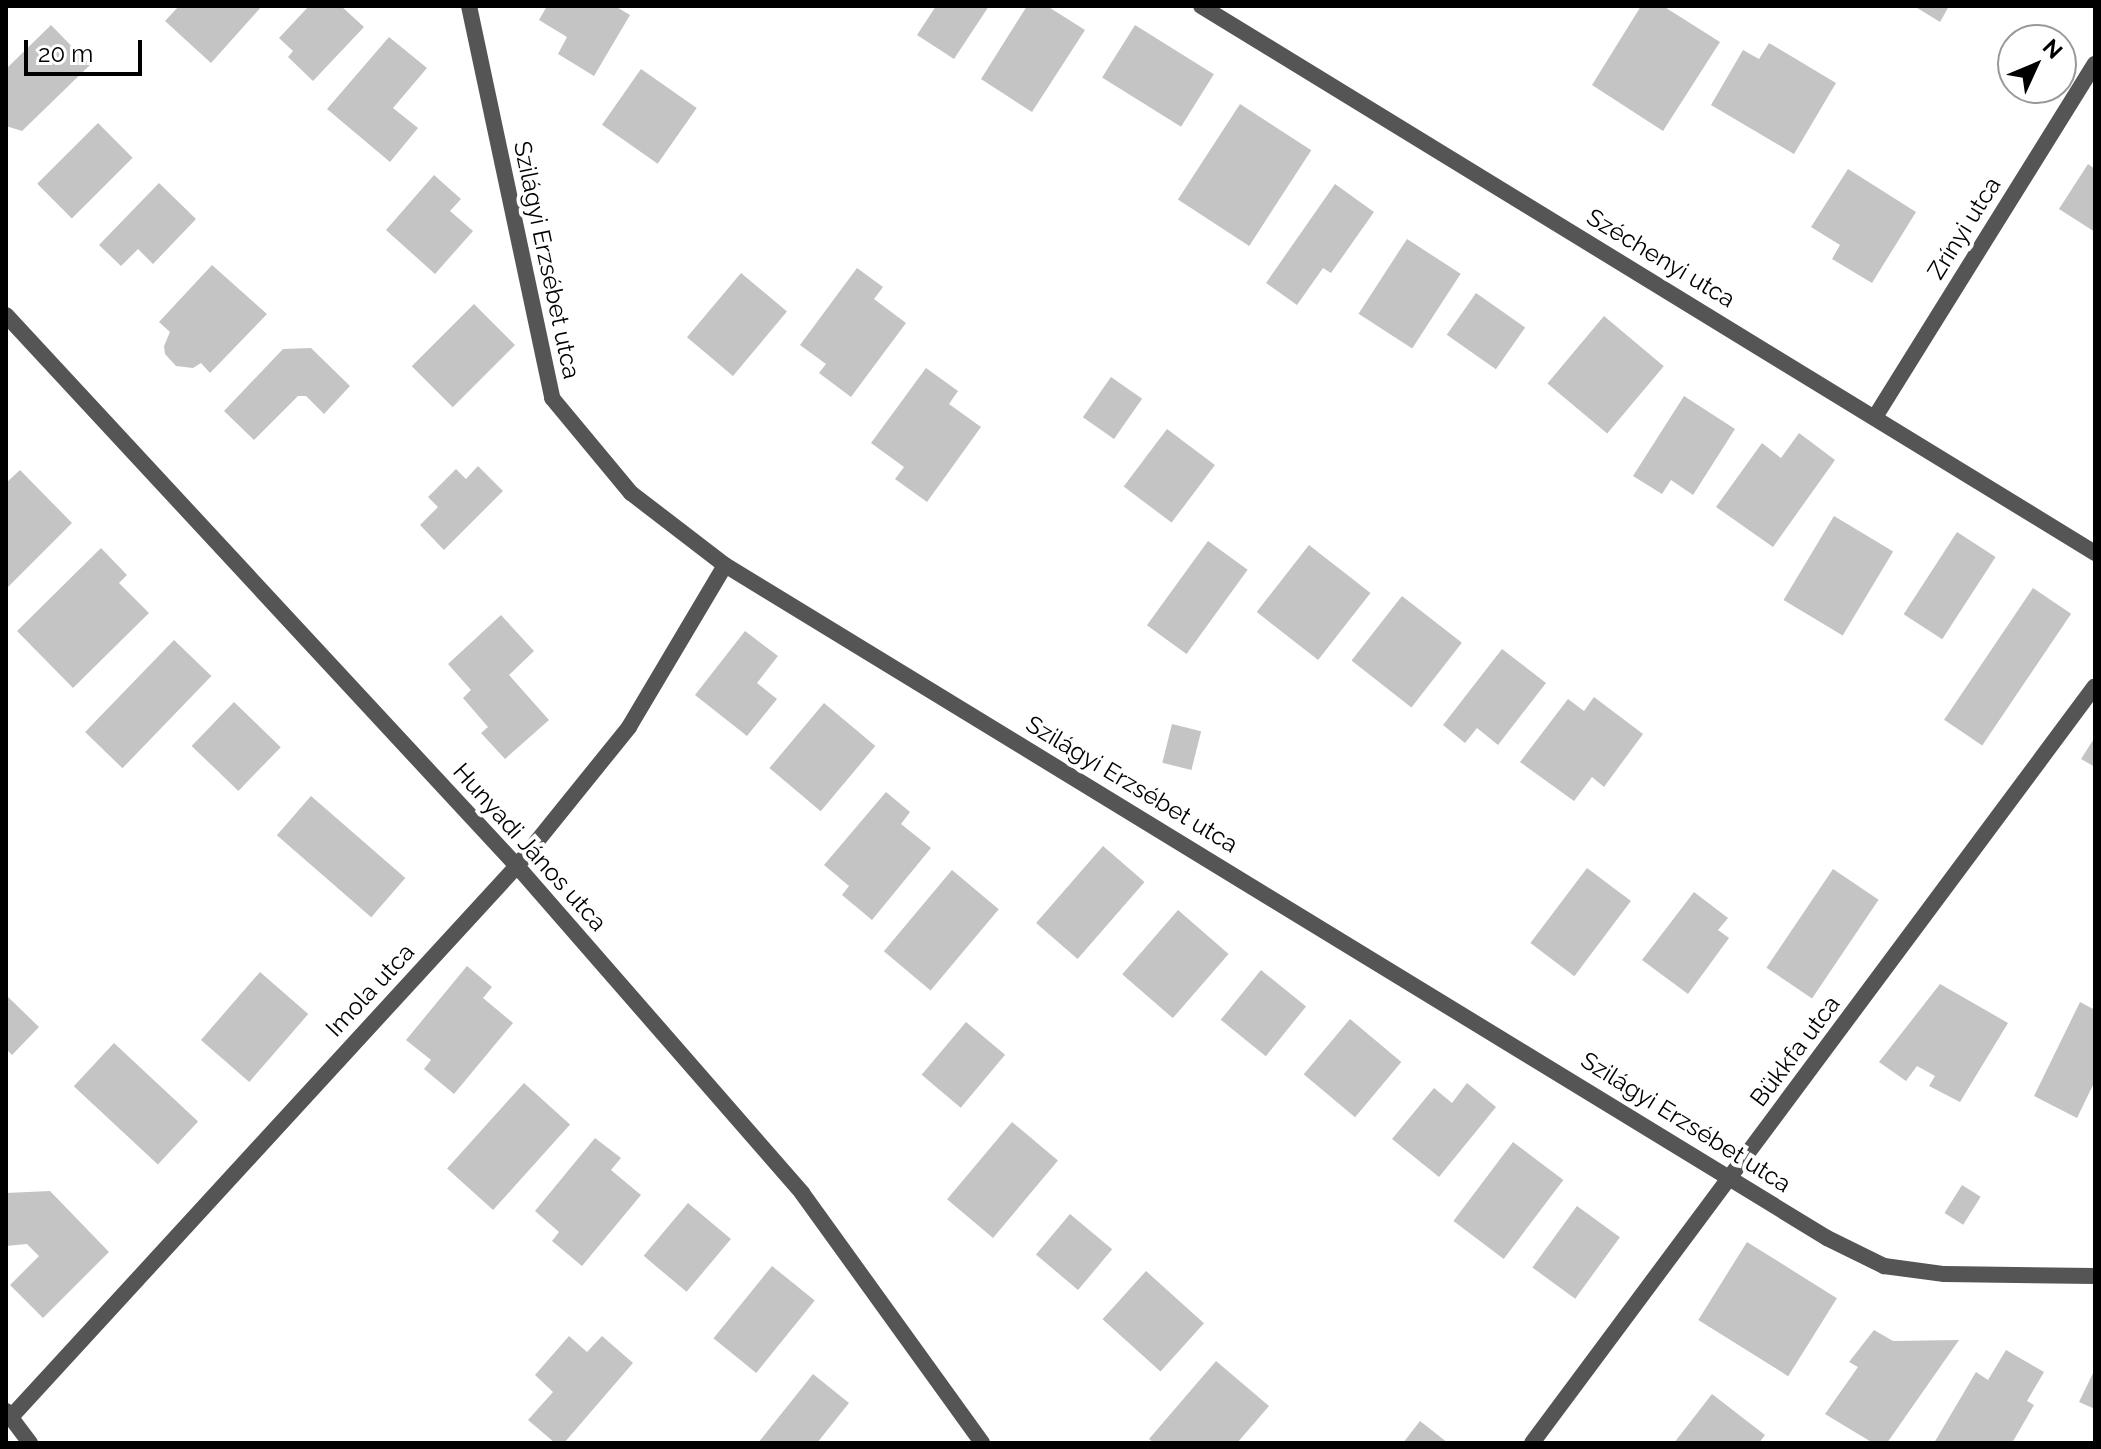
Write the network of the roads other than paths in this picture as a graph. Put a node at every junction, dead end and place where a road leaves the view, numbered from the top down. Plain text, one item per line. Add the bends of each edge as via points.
1 (469, 6) edge
2 (1201, 6) edge
3 (2095, 64) edge
4 (6, 315) edge
5 (1875, 417) junction
6 (2095, 553) edge
7 (725, 565) junction
8 (2095, 686) edge
9 (517, 866) junction
10 (1731, 1177) junction
11 (2095, 1276) edge
12 (8, 1414) edge
13 (30, 1443) edge
14 (982, 1443) edge
15 (1532, 1443) edge

1 - 7 street, Szilágyi Erzsébet utca via 552,398 631,493
2 - 5 street, Széchenyi utca
3 - 5 street, Zrínyi utca
4 - 9 street, Hunyadi János utca
5 - 6 street, Széchenyi utca
7 - 9 street, Imola utca via 629,727
7 - 10 street, Szilágyi Erzsébet utca
8 - 10 street, Bükkfa utca
9 - 12 street, Imola utca
9 - 14 street, Hunyadi János utca via 802,1193
10 - 11 street, Szilágyi Erzsébet utca via 1827,1238 1884,1266 1944,1274
10 - 15 street, Bükkfa utca
12 - 13 street

